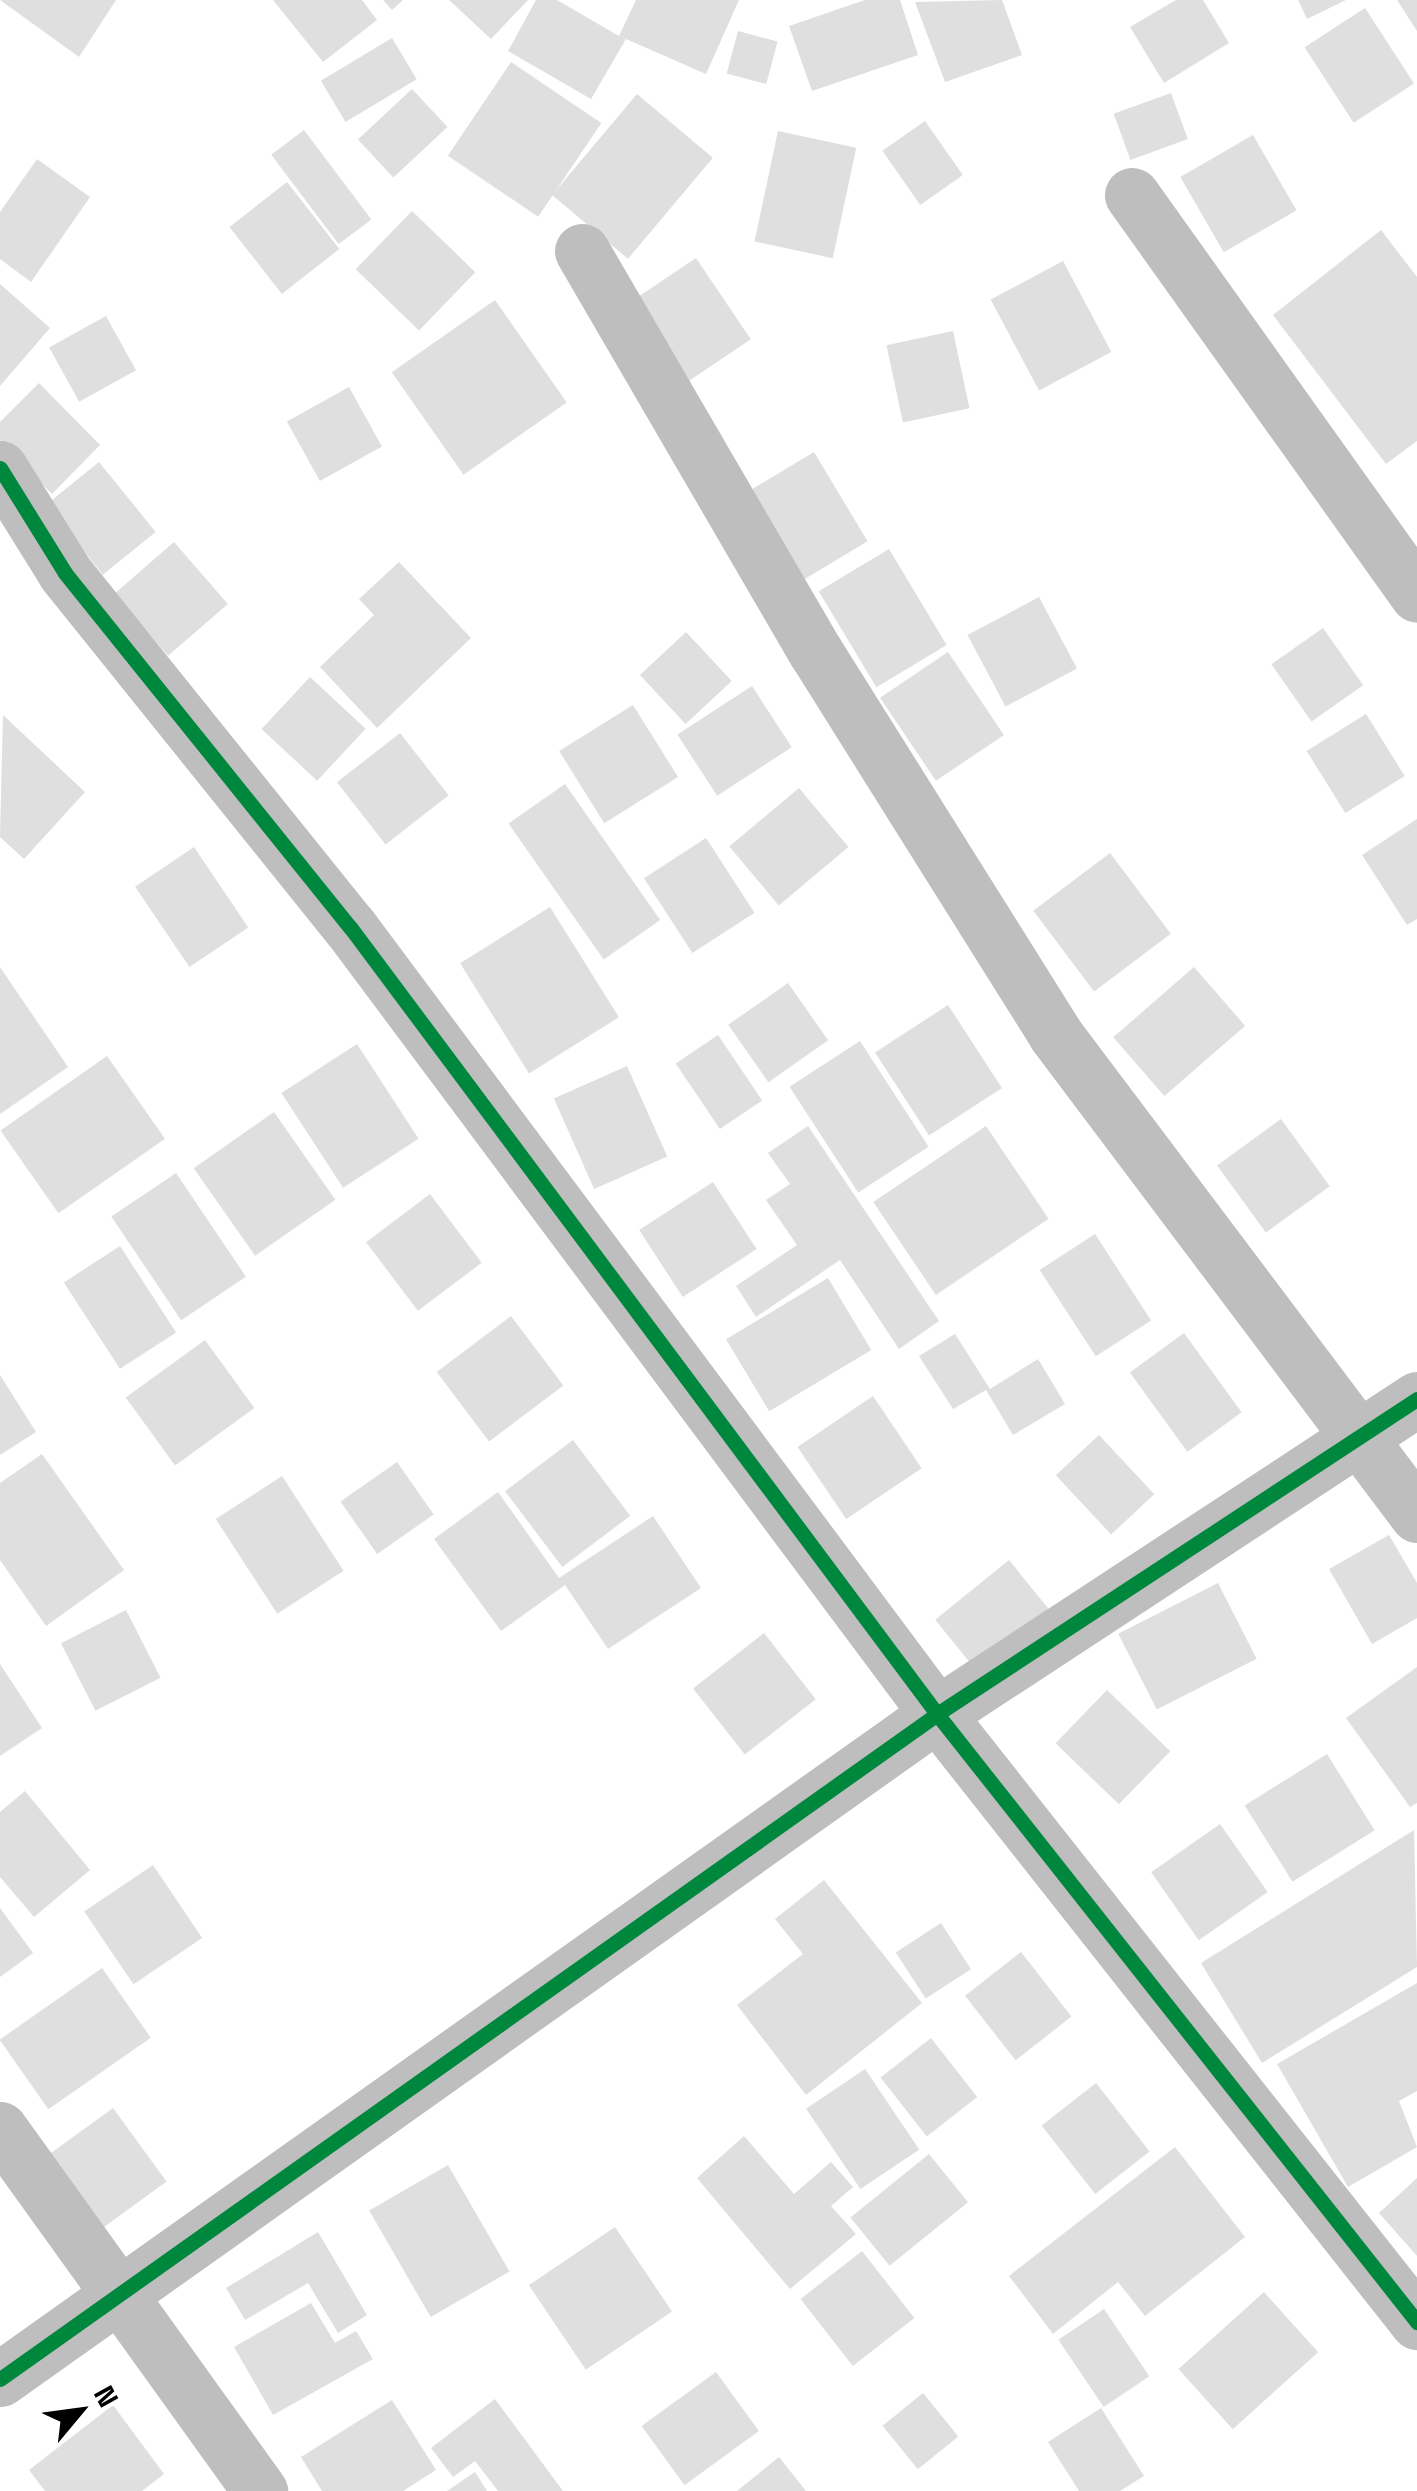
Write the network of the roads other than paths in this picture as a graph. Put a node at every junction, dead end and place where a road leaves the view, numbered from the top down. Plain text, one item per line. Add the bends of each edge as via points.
1 (1132, 195) dead end
2 (582, 251) dead end
3 (0, 468) edge
4 (1417, 595) edge
5 (1417, 1399) edge
6 (1356, 1439) junction
7 (1417, 1515) edge
8 (936, 1714) junction
9 (0, 2129) edge
10 (120, 2293) junction
11 (1417, 2322) edge
12 (0, 2379) edge
13 (260, 2491) edge

1 - 4 street
2 - 6 street via 815,651 1056,1034
3 - 8 street via 65,572 338,912
5 - 6 street
6 - 7 street
6 - 8 street
8 - 10 street
8 - 11 street
9 - 10 street
10 - 12 street
10 - 13 street

